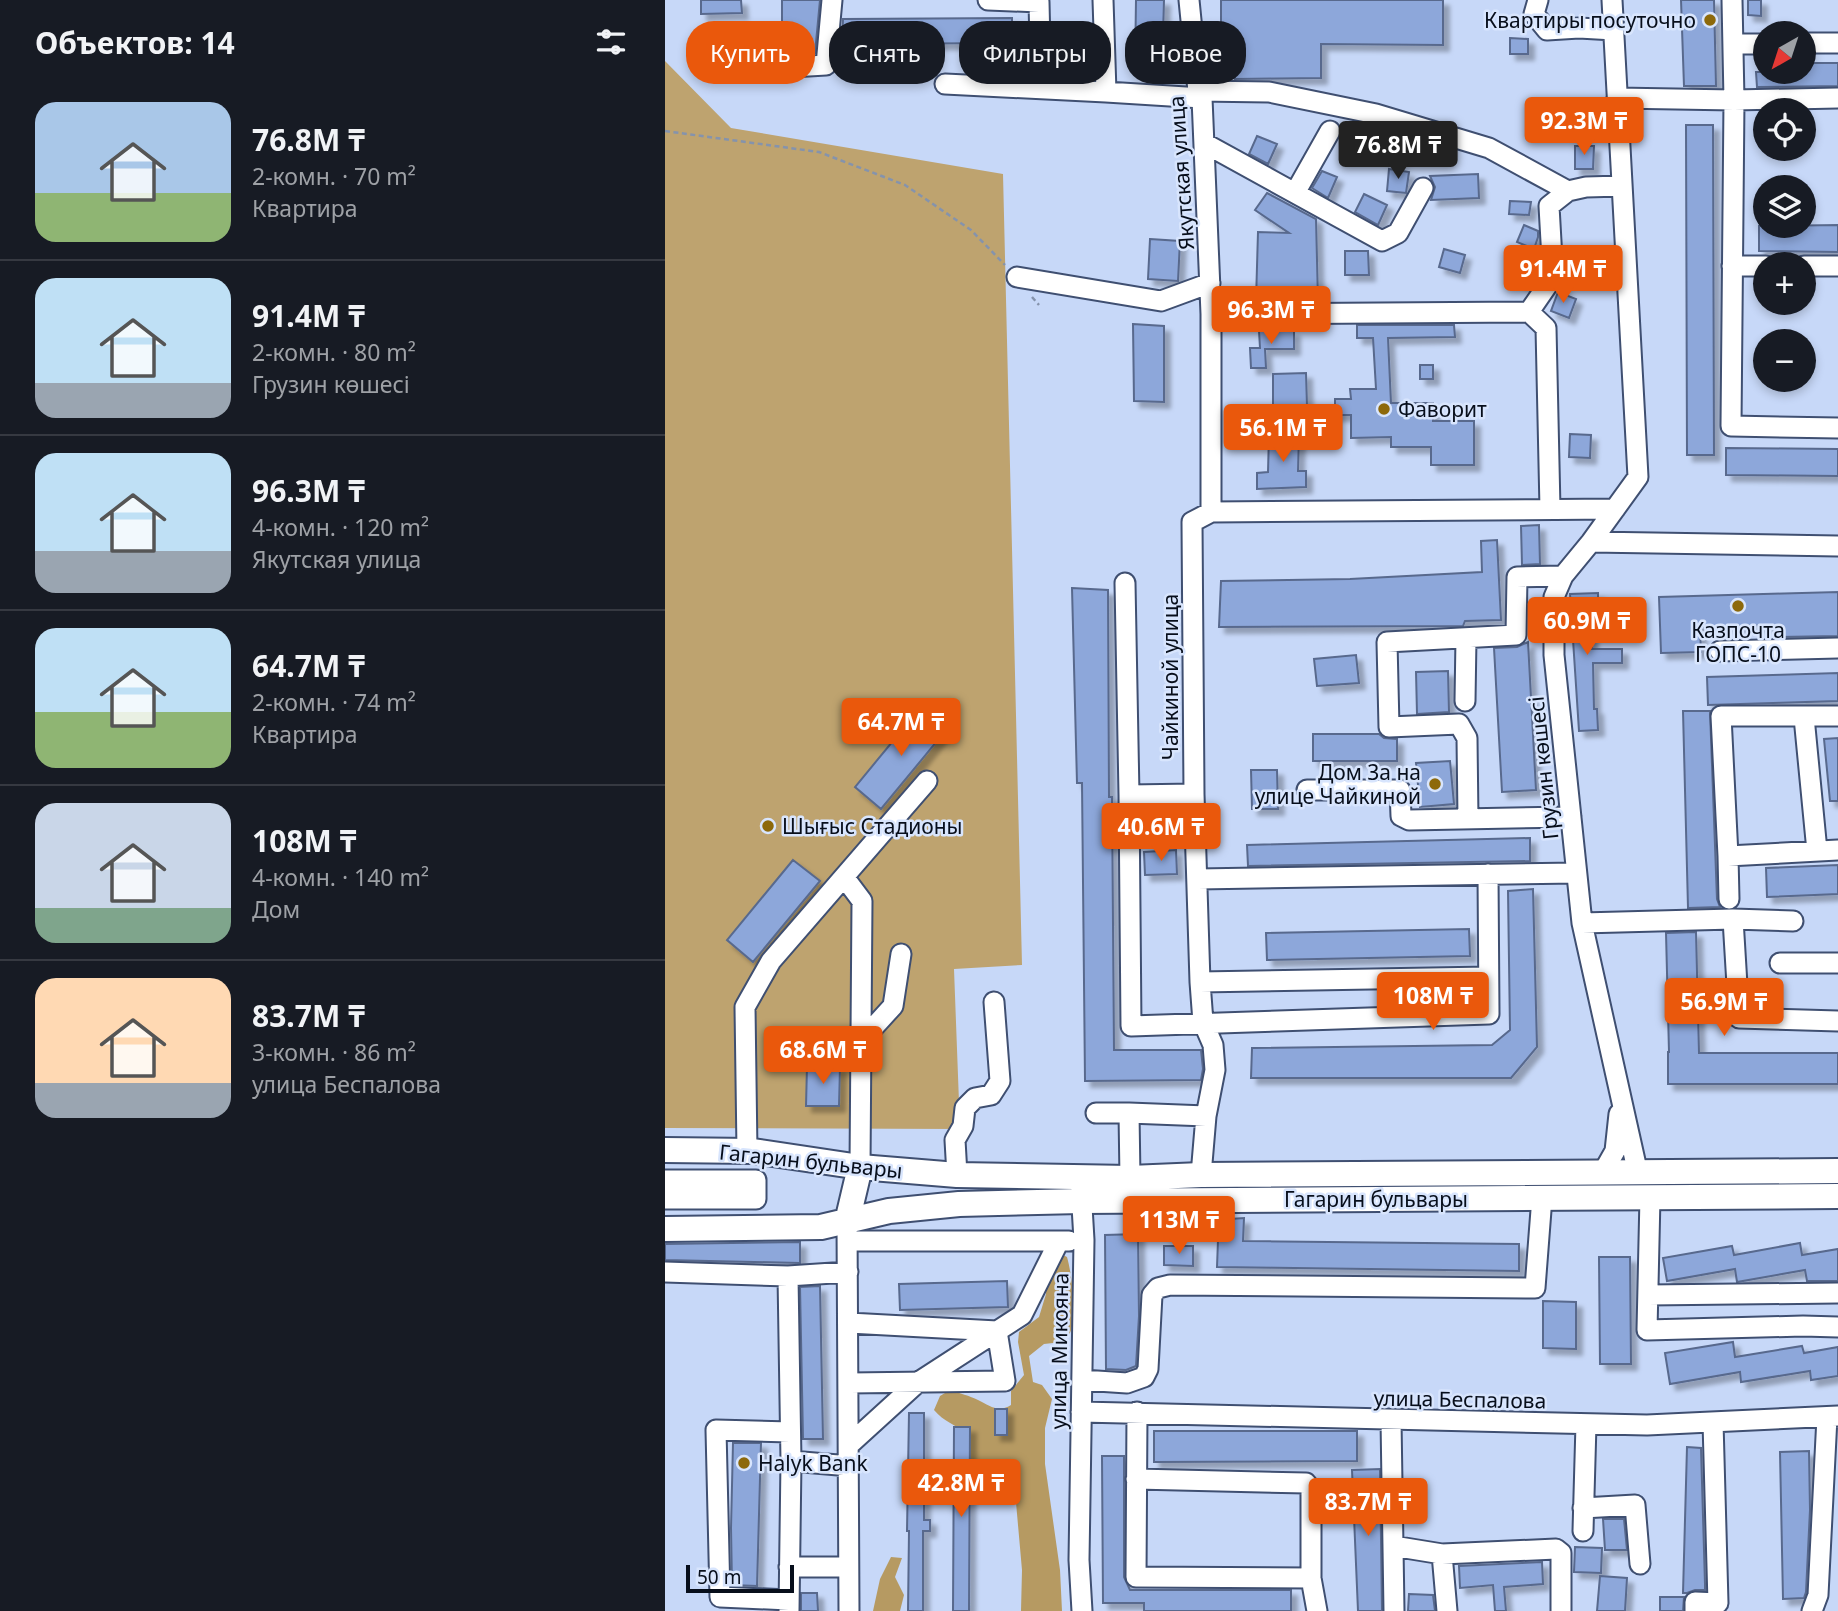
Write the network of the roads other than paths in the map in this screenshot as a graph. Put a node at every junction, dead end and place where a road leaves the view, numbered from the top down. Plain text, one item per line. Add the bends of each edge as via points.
1 (832, 0) edge
2 (988, 0) edge
3 (1103, 0) edge
4 (1189, 0) edge
5 (1538, 0) edge
6 (1612, 0) edge
7 (1732, 0) edge
8 (1613, 30) junction
9 (1817, 43) edge
10 (1838, 43) edge
11 (1734, 44) junction
12 (1753, 44) edge
13 (815, 66) edge
14 (945, 84) dead end
15 (1041, 88) junction
16 (1106, 92) junction
17 (1200, 95) junction
18 (1617, 98) junction
19 (1838, 98) edge
20 (1734, 100) junction
21 (1330, 131) dead end
22 (1204, 144) junction
23 (1622, 186) junction
24 (1423, 188) dead end
25 (1569, 191) junction
26 (1295, 193) junction
27 (1732, 266) junction
28 (1753, 266) edge
29 (1816, 266) edge
30 (1838, 267) edge
31 (1017, 277) road end
32 (1210, 283) junction
33 (1529, 312) junction
34 (1211, 314) junction
35 (1838, 428) edge
36 (1550, 509) junction
37 (1615, 509) junction
38 (1211, 512) junction
39 (1591, 542) junction
40 (1838, 545) edge
41 (1563, 576) junction
42 (1125, 583) dead end
43 (1466, 638) junction
44 (1838, 648) edge
45 (1720, 651) dead end
46 (1465, 701) dead end
47 (1838, 716) edge
48 (1804, 717) junction
49 (927, 781) dead end
50 (1307, 790) dead end
51 (1129, 794) junction
52 (1194, 794) junction
53 (1571, 817) junction
54 (1468, 819) junction
55 (1838, 850) edge
56 (1817, 851) junction
57 (1728, 856) junction
58 (1576, 873) junction
59 (1488, 874) junction
60 (844, 877) junction
61 (1198, 879) junction
62 (1729, 899) dead end
63 (1733, 919) junction
64 (1793, 921) dead end
65 (1582, 923) junction
66 (901, 954) dead end
67 (1838, 962) edge
68 (1780, 963) dead end
69 (1488, 977) junction
70 (1200, 982) junction
71 (994, 1002) dead end
72 (1838, 1021) edge
73 (1203, 1022) junction
74 (861, 1041) junction
75 (1621, 1099) junction
76 (1095, 1112) dead end
77 (1129, 1113) junction
78 (1206, 1116) junction
79 (665, 1150) edge
80 (747, 1151) junction
81 (860, 1167) junction
82 (1838, 1171) edge
83 (1602, 1174) junction
84 (957, 1175) junction
85 (1201, 1175) junction
86 (1081, 1176) junction
87 (1130, 1178) junction
88 (665, 1180) edge
89 (1643, 1189) junction
90 (1838, 1196) edge
91 (1542, 1197) junction
92 (665, 1199) edge
93 (1081, 1201) junction
94 (665, 1229) edge
95 (847, 1232) junction
96 (1084, 1240) junction
97 (1059, 1241) junction
98 (665, 1272) edge
99 (848, 1272) junction
100 (787, 1276) junction
101 (1838, 1293) edge
102 (1648, 1295) junction
103 (849, 1323) junction
104 (1838, 1327) edge
105 (997, 1331) junction
106 (1082, 1380) junction
107 (850, 1383) junction
108 (917, 1383) junction
109 (1081, 1412) junction
110 (1137, 1412) junction
111 (1833, 1416) edge
112 (1391, 1420) junction
113 (1713, 1422) junction
114 (1586, 1424) junction
115 (790, 1432) junction
116 (850, 1444) junction
117 (790, 1461) junction
118 (850, 1466) junction
119 (1136, 1479) junction
120 (1584, 1508) junction
121 (1583, 1531) dead end
122 (1393, 1546) junction
123 (1442, 1554) junction
124 (1640, 1564) dead end
125 (789, 1567) junction
126 (848, 1567) junction
127 (1311, 1578) junction
128 (789, 1605) edge
129 (849, 1611) edge
130 (1081, 1611) edge
131 (1317, 1611) edge
132 (1394, 1611) edge
133 (1447, 1611) edge
134 (1561, 1611) edge
135 (1695, 1611) edge
136 (1812, 1611) edge

1 - 13 street via 826,65
2 - 15 street via 1039,2
3 - 16 street
4 - 17 street, Якутская улица
5 - 8 street via 1534,14 1547,30
6 - 8 street, Грузин көшесі
7 - 11 street
8 - 18 street, Грузин көшесі
9 - 10 street
11 - 12 street
11 - 20 street
14 - 15 street
15 - 16 street
16 - 17 street
17 - 22 street, Якутская улица
17 - 25 street via 1269,92 1376,114 1489,148
18 - 20 street
18 - 23 street, Грузин көшесі
19 - 20 street
20 - 27 street
21 - 26 street
22 - 26 street
22 - 32 street, Якутская улица
23 - 25 street
23 - 37 street, Грузин көшесі via 1638,477
24 - 26 street via 1398,233 1382,241
25 - 33 street via 1549,206 1553,277
27 - 28 street
27 - 35 street via 1731,426
29 - 30 street
31 - 32 street via 1161,301
32 - 34 street, Якутская улица
33 - 34 street
33 - 36 street via 1546,328
34 - 38 street, Якутская улица
36 - 37 street
36 - 38 street
37 - 39 street, Грузин көшесі
38 - 52 street, Чайкиной улица via 1192,522
39 - 40 street
39 - 41 street, Грузин көшесі
41 - 43 street via 1517,577 1516,635
41 - 53 street, Грузин көшесі via 1554,597 1554,655
42 - 51 street
43 - 46 street
43 - 54 street via 1387,642 1389,727 1459,724 1467,738
44 - 45 street
47 - 48 street
48 - 56 street
48 - 57 street via 1721,716
49 - 60 street
50 - 54 street via 1400,790 1401,816 1409,820
51 - 52 street
51 - 73 street via 1131,1026
52 - 61 street, Чайкиной улица
53 - 54 street
53 - 58 street, Грузин көшесі
55 - 56 street
56 - 57 street
57 - 62 street
58 - 59 street
58 - 65 street, Грузин көшесі
59 - 61 street
59 - 69 street
60 - 74 street via 862,901
60 - 80 street via 771,961 745,1007
61 - 70 street, Чайкиной улица
63 - 64 street
63 - 65 street
63 - 72 street via 1739,1018
65 - 75 street, Грузин көшесі
66 - 74 street via 893,1006
67 - 68 street
69 - 70 street
69 - 73 street via 1489,1014
70 - 73 street, Чайкиной улица
71 - 84 street via 1000,1081 991,1095 975,1098 965,1108 955,1140
73 - 78 street, Чайкиной улица via 1213,1045 1215,1070
74 - 81 street
75 - 83 street via 1615,1151
75 - 89 street, Грузин көшесі
76 - 77 street
77 - 78 street
77 - 87 street
78 - 85 street, Чайкиной улица
79 - 80 main road, Гагарин бульвары
80 - 81 main road, Гагарин бульвары
81 - 84 main road, Гагарин бульвары
81 - 95 main road
82 - 89 main road, Гагарин бульвары
83 - 85 main road, Гагарин бульвары
83 - 89 main road, Гагарин бульвары
84 - 86 main road, Гагарин бульвары
85 - 87 main road, Гагарин бульвары
86 - 87 main road, Гагарин бульвары
86 - 93 street, улица Микояна
88 - 92 street via 756,1180 756,1199
89 - 90 main road, Гагарин бульвары
89 - 91 main road, Гагарин бульвары
89 - 102 street, Грузин көшесі
91 - 93 main road, Гагарин бульвары
91 - 106 street via 1535,1288 1170,1285 1152,1295 1144,1377 1127,1383
93 - 95 main road, Гагарин бульвары via 889,1211
93 - 96 street, улица Микояна
94 - 95 main road, Гагарин бульвары via 821,1227
95 - 97 street
95 - 99 street
96 - 97 street
96 - 106 street, улица Микояна
97 - 105 street via 1022,1315
98 - 100 street
99 - 100 street
99 - 103 street
100 - 115 street
101 - 102 street
102 - 104 street, Грузин көшесі via 1647,1330
103 - 105 street
103 - 107 street
105 - 108 street
105 - 108 street via 1005,1381
106 - 109 street, улица Микояна
107 - 108 street
107 - 116 street
108 - 116 street
109 - 110 street, улица Беспалова
109 - 130 street, улица Микояна
110 - 112 street, улица Беспалова
110 - 119 street
111 - 113 street, улица Беспалова
111 - 136 street via 1818,1595
112 - 114 street, улица Беспалова
112 - 122 street
113 - 114 street, улица Беспалова
113 - 135 street via 1718,1602 1695,1602
114 - 120 street
115 - 117 street
115 - 128 street via 716,1430 720,1597
116 - 118 street
117 - 118 street
117 - 125 street
118 - 126 street
119 - 127 street via 1306,1483 1311,1489
119 - 127 street via 1136,1577
120 - 121 street
120 - 124 street via 1635,1504
122 - 123 street
122 - 132 street
123 - 133 street
123 - 134 street via 1556,1549 1561,1553
125 - 126 street
125 - 128 street
126 - 129 street
127 - 131 street

